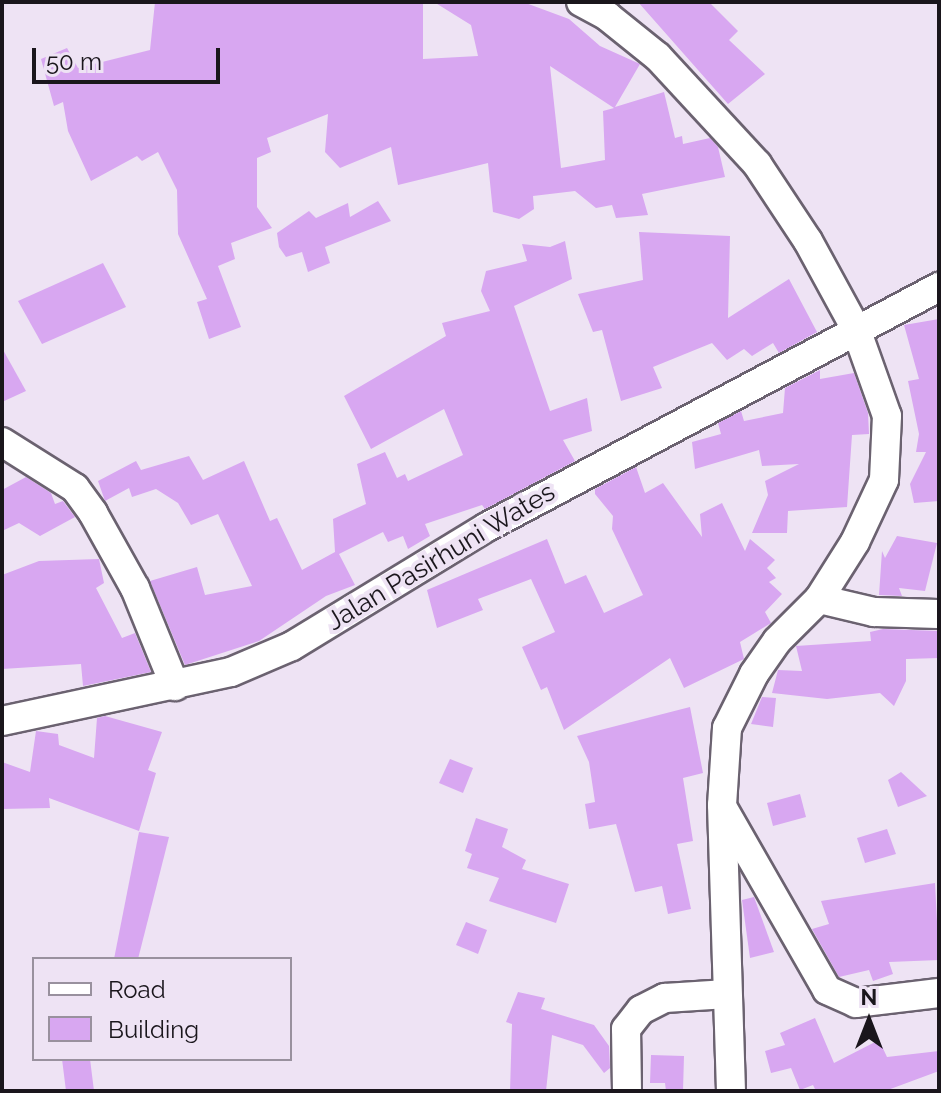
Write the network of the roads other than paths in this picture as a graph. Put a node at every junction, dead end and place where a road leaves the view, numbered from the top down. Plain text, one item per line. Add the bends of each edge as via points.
1 (581, 2) edge
2 (939, 287) edge
3 (856, 329) junction
4 (2, 442) edge
5 (819, 599) junction
6 (939, 614) edge
7 (175, 686) junction
8 (2, 721) edge
9 (722, 805) junction
10 (939, 993) edge
11 (727, 994) junction
12 (627, 1091) edge
13 (731, 1091) edge

1 - 3 street via 658,57 729,129 808,241
2 - 3 street, Jalan Pasirhuni Wates
3 - 5 street via 884,398 888,457 884,480 855,542
3 - 7 street, Jalan Pasirhuni Wates via 487,527 292,646 231,672
4 - 7 street via 75,488 93,513 135,588
5 - 6 street via 874,612
5 - 9 street via 777,641 737,705 723,755
7 - 8 street, Jalan Pasirhuni Wates
9 - 10 street via 827,990 856,1003
9 - 11 street
11 - 12 street via 665,998 641,1010 626,1029
11 - 13 street

